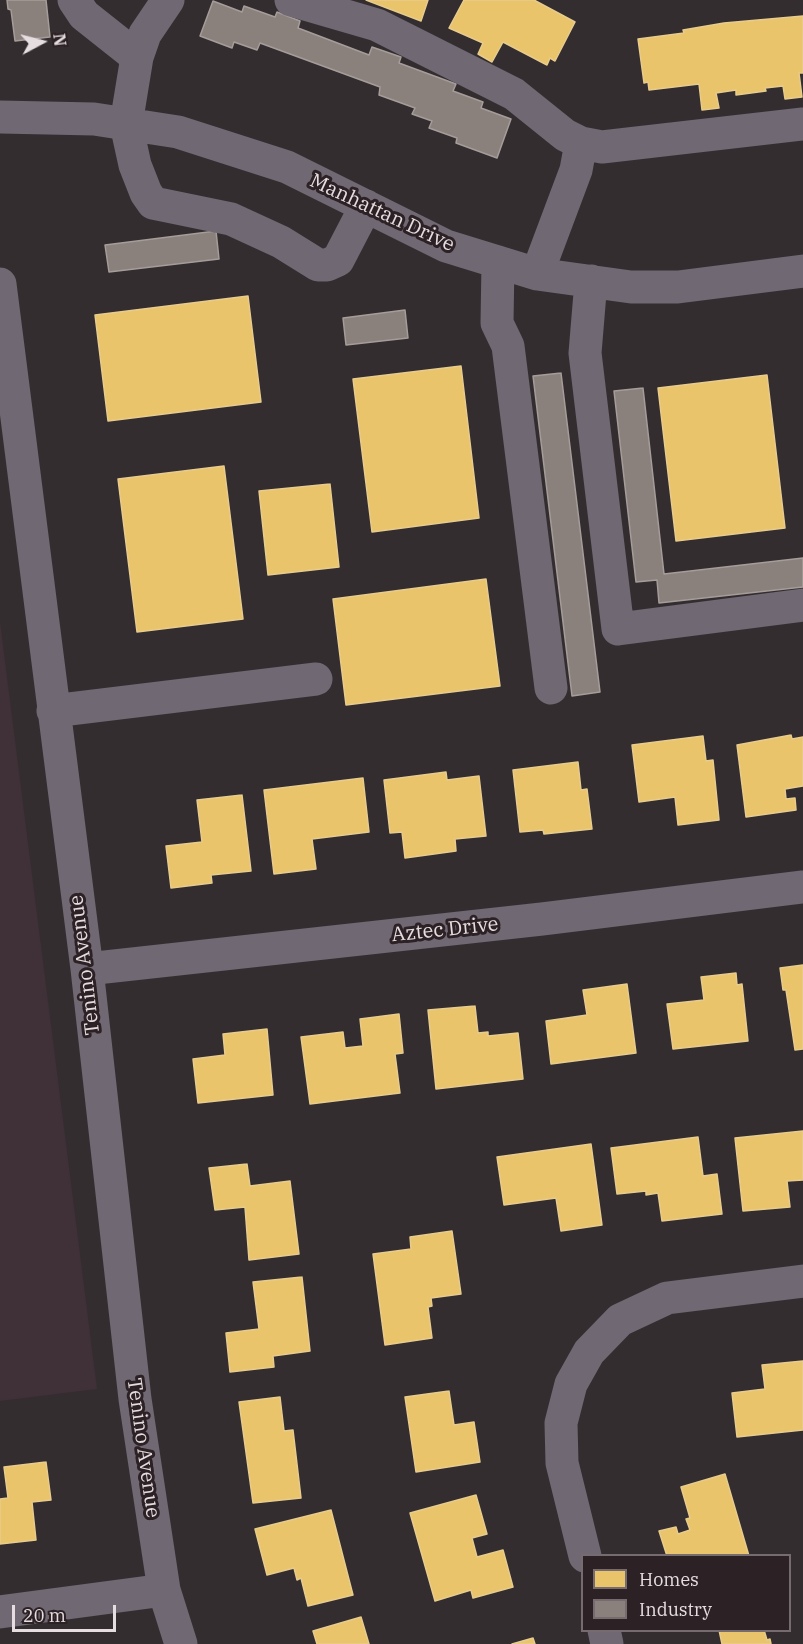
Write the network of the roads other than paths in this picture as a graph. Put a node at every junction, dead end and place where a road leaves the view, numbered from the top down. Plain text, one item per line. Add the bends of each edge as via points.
1 (74, 0) edge
2 (168, 0) edge
3 (291, 0) edge
4 (137, 57) junction
5 (0, 117) edge
6 (126, 124) junction
7 (803, 124) edge
8 (581, 143) junction
9 (366, 206) junction
10 (498, 262) junction
11 (803, 271) edge
12 (537, 274) junction
13 (591, 281) junction
14 (0, 284) edge
15 (803, 605) edge
16 (315, 679) dead end
17 (551, 688) dead end
18 (53, 711) junction
19 (803, 887) edge
20 (87, 969) junction
21 (803, 1281) edge
22 (585, 1554) edge
23 (164, 1590) junction
24 (0, 1612) edge
25 (181, 1644) edge

1 - 4 street via 84,15
2 - 4 street via 145,34
3 - 8 street via 377,25 514,94
4 - 6 street
5 - 6 street, Manhattan Drive via 94,119
6 - 9 street, Manhattan Drive via 178,132 287,167
6 - 9 street via 135,165 153,203 231,219 281,242 318,265 327,266 338,260
7 - 8 street via 602,147
8 - 12 street via 576,170
9 - 10 street, Manhattan Drive via 446,246
10 - 12 street, Manhattan Drive
10 - 17 street via 497,323 508,345
11 - 13 street, Manhattan Drive via 678,287 631,287
12 - 13 street, Manhattan Drive
13 - 15 street via 585,353 618,629
14 - 18 street, Tenino Avenue
16 - 18 street
18 - 20 street, Tenino Avenue
19 - 20 street, Aztec Drive
20 - 23 street, Tenino Avenue via 135,1399
21 - 22 street via 667,1298 620,1320 589,1352 571,1384 561,1423 562,1463
23 - 24 street
23 - 25 street, Tenino Avenue

